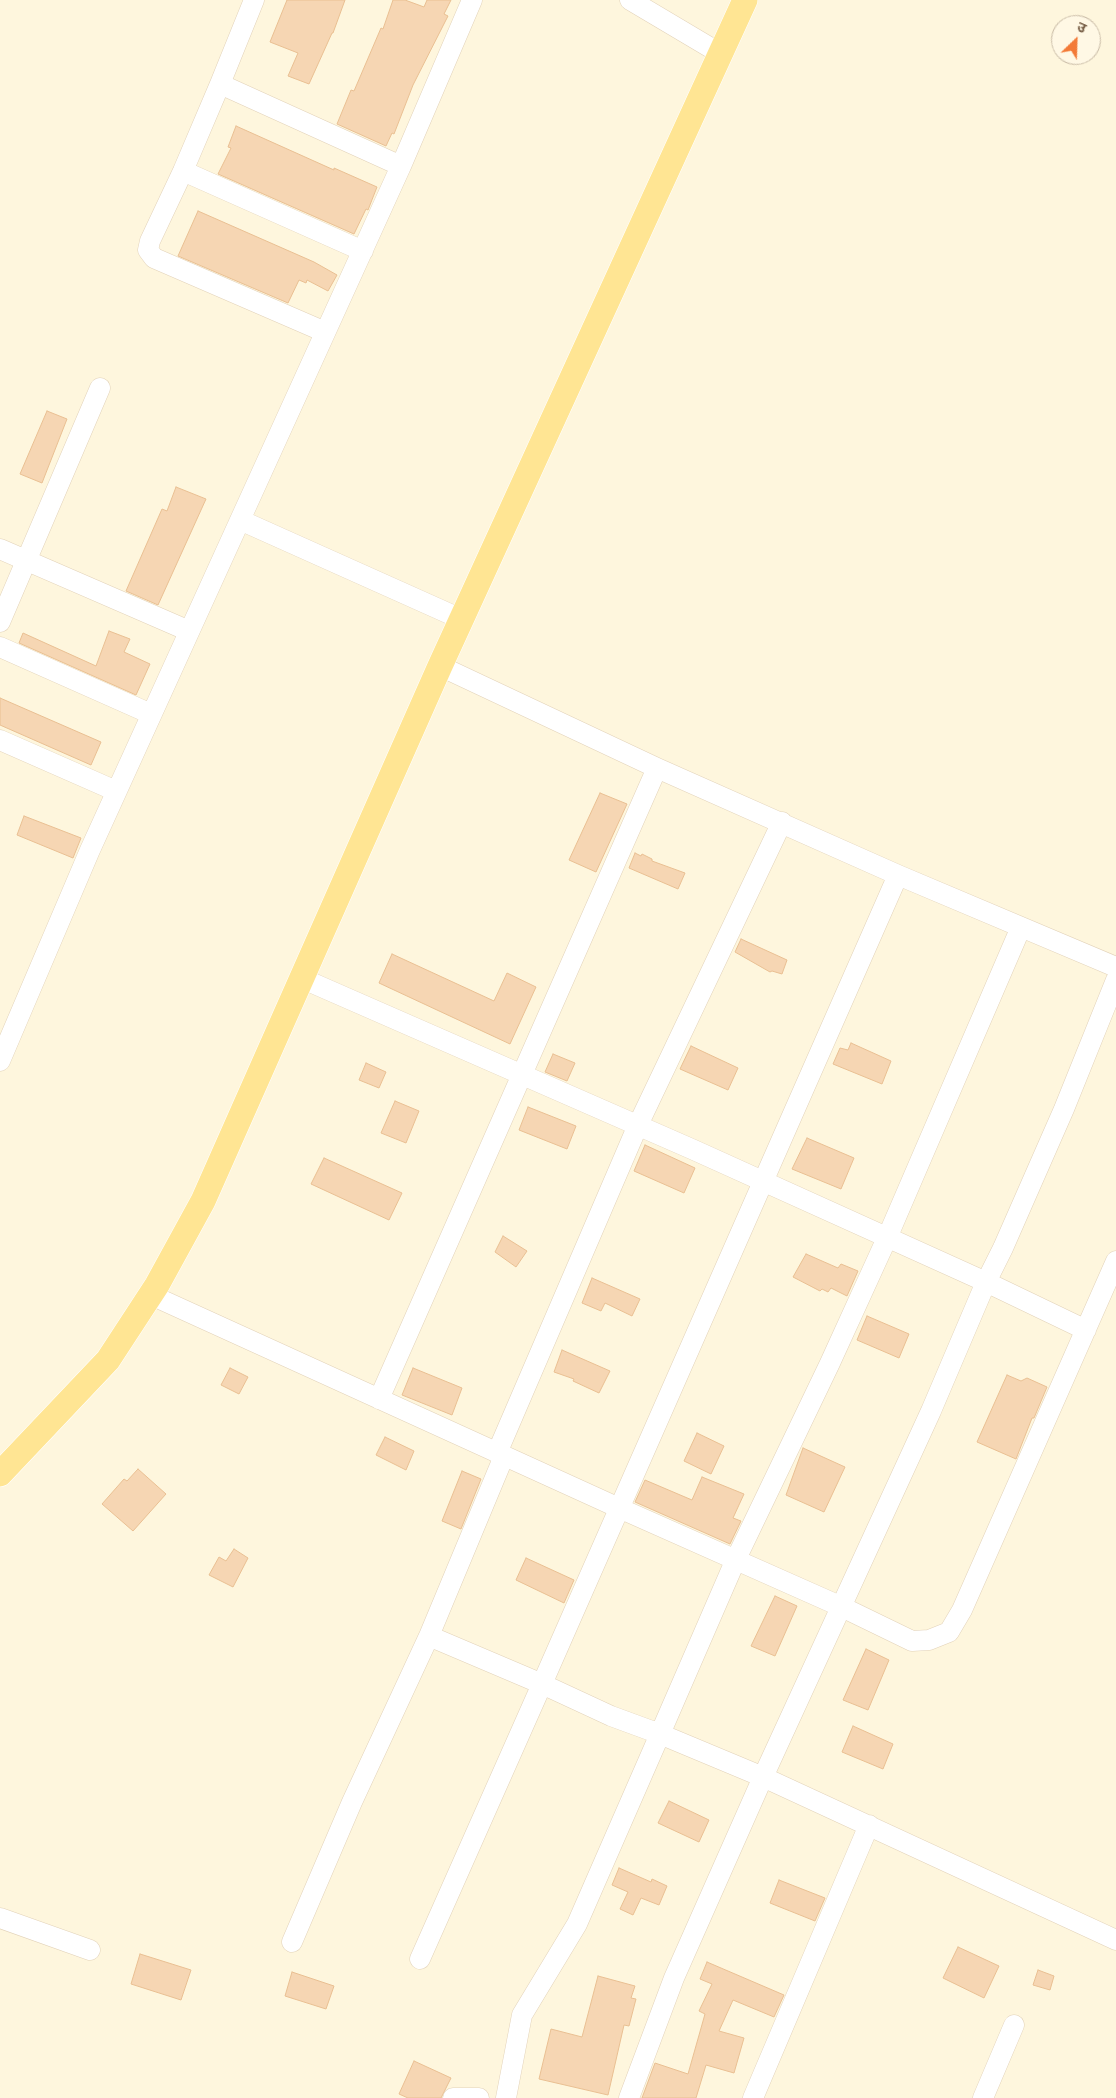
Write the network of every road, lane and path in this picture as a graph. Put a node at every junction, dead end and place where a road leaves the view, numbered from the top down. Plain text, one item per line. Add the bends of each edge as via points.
1 (254, 0) edge
2 (472, 0) edge
3 (630, 0) edge
4 (745, 0) edge
5 (721, 54) junction
6 (220, 84) junction
7 (401, 166) junction
8 (183, 171) junction
9 (362, 250) junction
10 (325, 332) junction
11 (100, 388) dead end
12 (240, 520) junction
13 (0, 550) edge
14 (26, 561) junction
15 (461, 620) junction
16 (0, 622) edge
17 (189, 631) junction
18 (0, 647) edge
19 (440, 666) junction
20 (151, 714) junction
21 (0, 740) edge
22 (657, 768) junction
23 (116, 791) junction
24 (782, 822) junction
25 (898, 875) junction
26 (1021, 927) junction
27 (1116, 967) edge
28 (300, 978) junction
29 (1116, 980) edge
30 (0, 1061) edge
31 (521, 1074) junction
32 (638, 1126) junction
33 (764, 1182) junction
34 (887, 1238) junction
35 (1116, 1261) edge
36 (986, 1282) junction
37 (151, 1295) junction
38 (1086, 1330) junction
39 (379, 1399) junction
40 (501, 1454) junction
41 (0, 1474) edge
42 (619, 1508) junction
43 (736, 1559) junction
44 (842, 1607) junction
45 (429, 1636) junction
46 (542, 1684) junction
47 (660, 1734) junction
48 (763, 1777) junction
49 (869, 1825) junction
50 (0, 1918) edge
51 (1116, 1940) edge
52 (292, 1942) dead end
53 (90, 1950) dead end
54 (420, 1959) dead end
55 (1014, 2025) dead end
56 (452, 2098) edge
57 (479, 2098) edge
58 (506, 2098) edge
59 (628, 2098) edge
60 (753, 2098) edge
61 (983, 2098) edge

1 - 6 street
2 - 7 street
3 - 5 street
4 - 5 main road
5 - 15 main road
6 - 7 street
6 - 8 street
7 - 9 street
8 - 9 street
8 - 10 street via 150,241 148,250 154,258
9 - 10 street
10 - 12 street
11 - 14 street
12 - 15 street
12 - 17 street
13 - 14 street
14 - 16 street
14 - 17 street
15 - 19 main road
17 - 20 street
18 - 20 street
19 - 22 street
19 - 28 main road
20 - 23 street
21 - 23 street
22 - 24 street
22 - 31 street
23 - 30 street
24 - 25 street
24 - 32 street
25 - 26 street
25 - 33 street
26 - 27 street
26 - 34 street
28 - 31 street
28 - 37 main road via 203,1201
29 - 36 street via 1064,1109
31 - 32 street
31 - 39 street
32 - 33 street
32 - 40 street
33 - 34 street
33 - 42 street
34 - 36 street
34 - 43 street
35 - 38 street
36 - 38 street
36 - 44 street
37 - 39 street
37 - 41 main road via 108,1360
38 - 44 street via 962,1610 949,1632 929,1640 912,1641
39 - 40 street
40 - 42 street
40 - 45 street
42 - 43 street
42 - 46 street
43 - 44 street
43 - 47 street
44 - 48 street
45 - 46 street
45 - 52 street
46 - 47 street via 611,1716
46 - 54 street
47 - 48 street
47 - 58 street via 577,1924 522,2015
48 - 49 street
48 - 59 street via 674,1978
49 - 51 street
49 - 60 street
50 - 53 street
55 - 61 street
56 - 57 street

